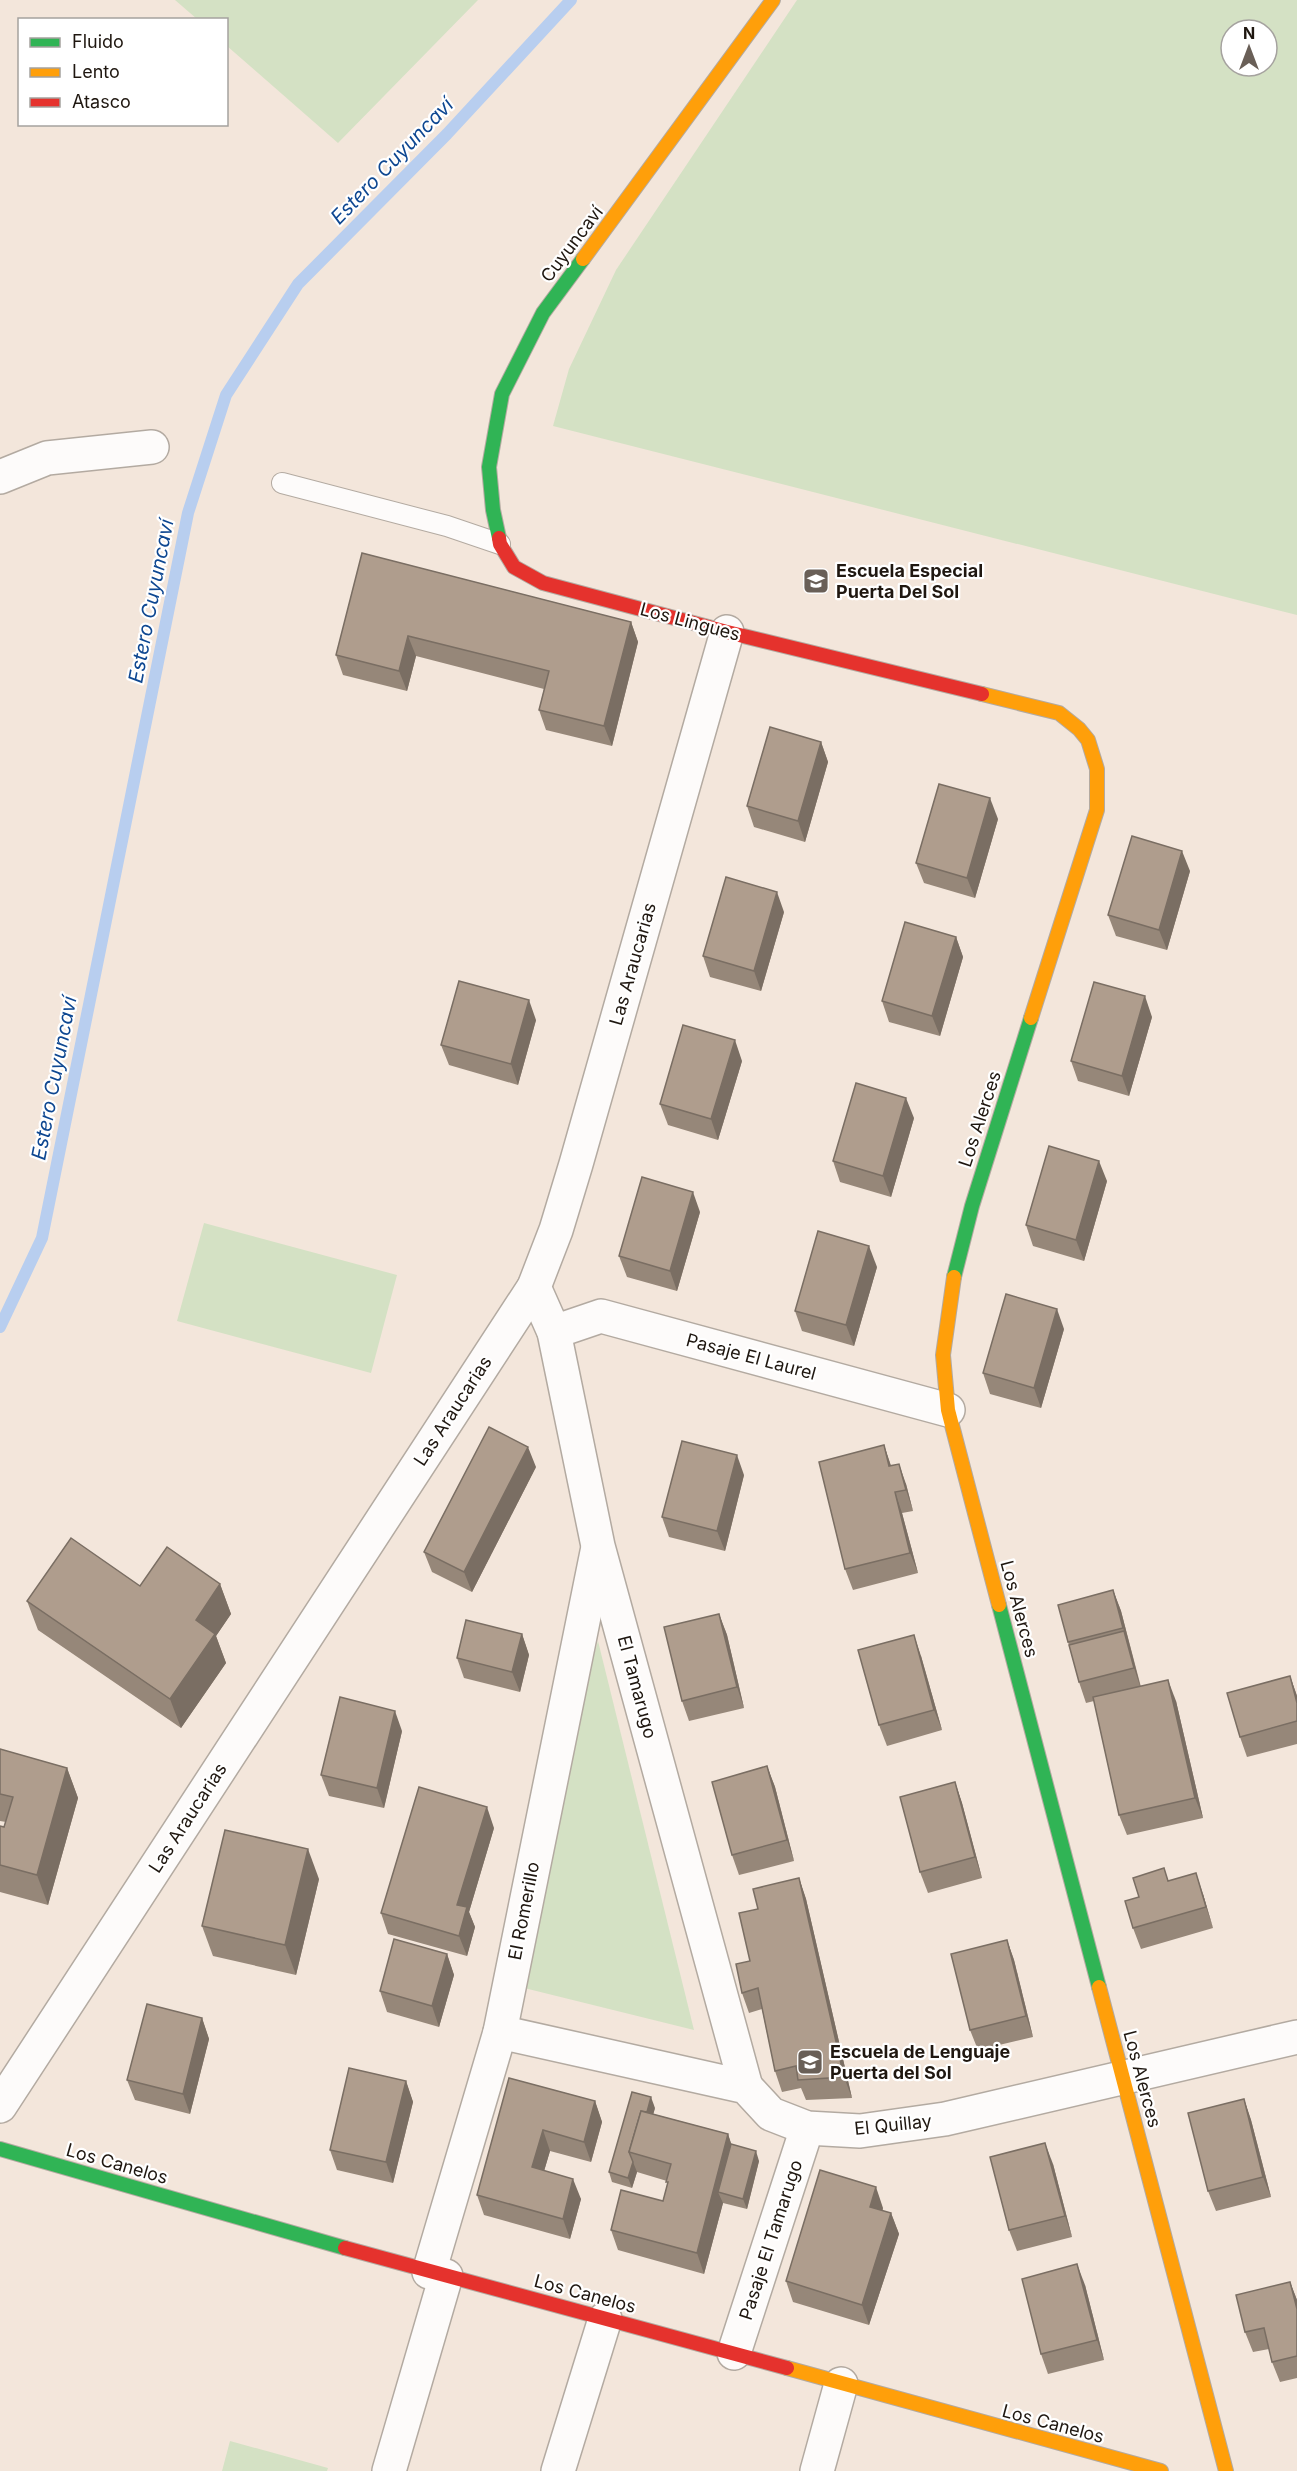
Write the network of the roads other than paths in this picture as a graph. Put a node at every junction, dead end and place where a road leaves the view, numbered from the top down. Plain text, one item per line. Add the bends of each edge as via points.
1 (773, 0) edge
2 (152, 447) dead end
3 (0, 477) edge
4 (282, 483) dead end
5 (500, 544) junction
6 (727, 632) junction
7 (1095, 758) joint
8 (534, 1287) junction
9 (554, 1332) junction
10 (948, 1410) junction
11 (598, 1546) junction
12 (500, 2032) junction
13 (1297, 2037) edge
14 (1123, 2078) junction
15 (746, 2087) junction
16 (0, 2106) edge
17 (807, 2128) junction
18 (0, 2150) edge
19 (437, 2274) junction
20 (605, 2319) junction
21 (734, 2353) junction
22 (841, 2384) junction
23 (1092, 2462) edge
24 (389, 2471) edge
25 (558, 2471) edge
26 (817, 2471) edge
27 (1161, 2471) edge
28 (1226, 2471) edge

1 - 5 street, Cuyuncaví via 543,313 502,394 489,467
2 - 3 street via 47,458
4 - 5 lane via 447,526
5 - 6 street, Los Lingues via 514,567 543,583
6 - 7 street, Los Lingues via 1059,713 1083,733
6 - 8 street, Las Araucarias via 576,1164
7 - 10 street, Los Alerces via 1099,782 1097,810 958,1256 943,1354
8 - 9 street, El Tamarugo
8 - 16 street, Las Araucarias
9 - 10 street, Pasaje El Laurel via 601,1316
9 - 11 street, El Tamarugo
10 - 14 street, Los Alerces
11 - 12 street, El Romerillo
11 - 15 street, El Tamarugo
12 - 15 street
12 - 19 street, El Romerillo
13 - 14 street, El Quillay
14 - 17 street, El Quillay via 945,2119 860,2131
14 - 28 street, Los Alerces
15 - 17 street, El Quillay via 771,2114
17 - 21 street, Pasaje El Tamarugo
18 - 19 street, Los Canelos
19 - 20 street, Los Canelos
19 - 24 street, El Romerillo
20 - 21 street, Los Canelos
20 - 25 street
21 - 22 street, Los Canelos
22 - 23 street, Los Canelos
22 - 26 street
23 - 27 street, Los Canelos

